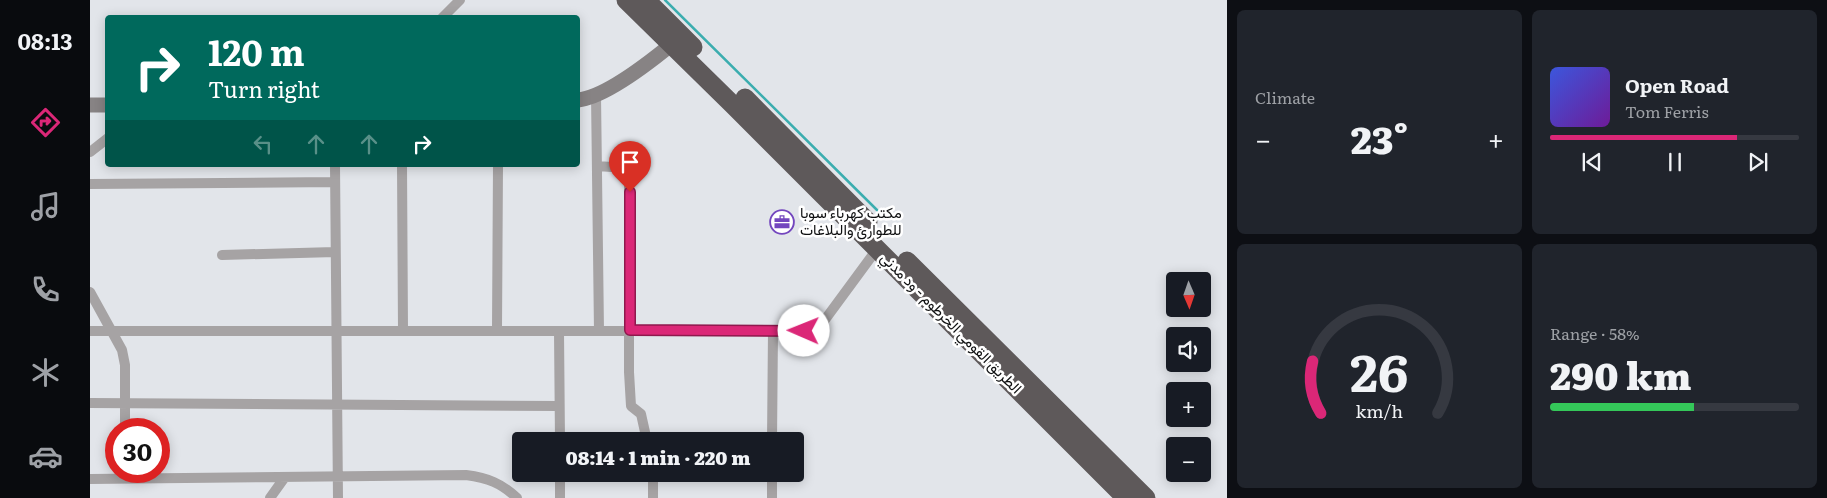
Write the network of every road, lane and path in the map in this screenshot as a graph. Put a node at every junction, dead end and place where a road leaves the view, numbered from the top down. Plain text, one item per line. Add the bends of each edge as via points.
1 (460, 0) edge
2 (626, 0) edge
3 (646, 0) edge
4 (445, 15) edge
5 (672, 44) junction
6 (596, 95) junction
7 (580, 99) edge
8 (90, 105) edge
9 (105, 105) edge
10 (105, 140) edge
11 (90, 152) edge
12 (597, 166) junction
13 (335, 167) edge
14 (402, 167) edge
15 (498, 167) edge
16 (335, 182) junction
17 (90, 184) edge
18 (877, 249) junction
19 (335, 252) junction
20 (222, 255) dead end
21 (90, 292) edge
22 (403, 330) junction
23 (498, 330) junction
24 (630, 330) junction
25 (773, 330) junction
26 (90, 331) edge
27 (110, 331) junction
28 (337, 331) junction
29 (599, 331) junction
30 (559, 332) junction
31 (90, 403) edge
32 (124, 403) junction
33 (337, 404) junction
34 (560, 406) junction
35 (125, 418) edge
36 (560, 432) edge
37 (645, 432) edge
38 (772, 432) edge
39 (170, 476) edge
40 (105, 477) edge
41 (285, 477) junction
42 (338, 477) junction
43 (90, 479) edge
44 (560, 482) edge
45 (652, 482) edge
46 (772, 482) edge
47 (270, 498) edge
48 (338, 498) edge
49 (517, 498) edge
50 (560, 498) edge
51 (653, 498) edge
52 (772, 498) edge
53 (1126, 498) edge
54 (1146, 498) edge

1 - 4 street
2 - 5 highway, الطريق القومي الخرطوم - ود مدني
3 - 54 highway, الطريق القومي الخرطوم - ود مدني
5 - 6 street via 641,68
5 - 18 highway, الطريق القومي الخرطوم - ود مدني
6 - 7 street
6 - 12 street
8 - 9 street
10 - 11 street
12 - 24 street via 626,168 630,173
12 - 29 street
13 - 16 street
14 - 22 street
15 - 23 street
16 - 17 street
16 - 19 street
18 - 25 street via 816,328
18 - 53 highway, الطريق القومي الخرطوم - ود مدني
19 - 20 street
19 - 28 street
21 - 27 street
22 - 23 street
22 - 28 street
23 - 30 street
24 - 25 street
24 - 29 street
24 - 37 street via 632,406 641,414
25 - 38 street
26 - 27 street
27 - 28 street
27 - 32 street via 122,350 125,365
28 - 33 street
29 - 30 street
30 - 34 street
31 - 32 street
32 - 33 street
32 - 35 street
33 - 34 street
33 - 42 street
34 - 36 street
39 - 41 street
40 - 43 street
41 - 42 street
41 - 47 street
42 - 48 street
42 - 49 street via 466,475 486,478
44 - 50 street
45 - 51 street
46 - 52 street

